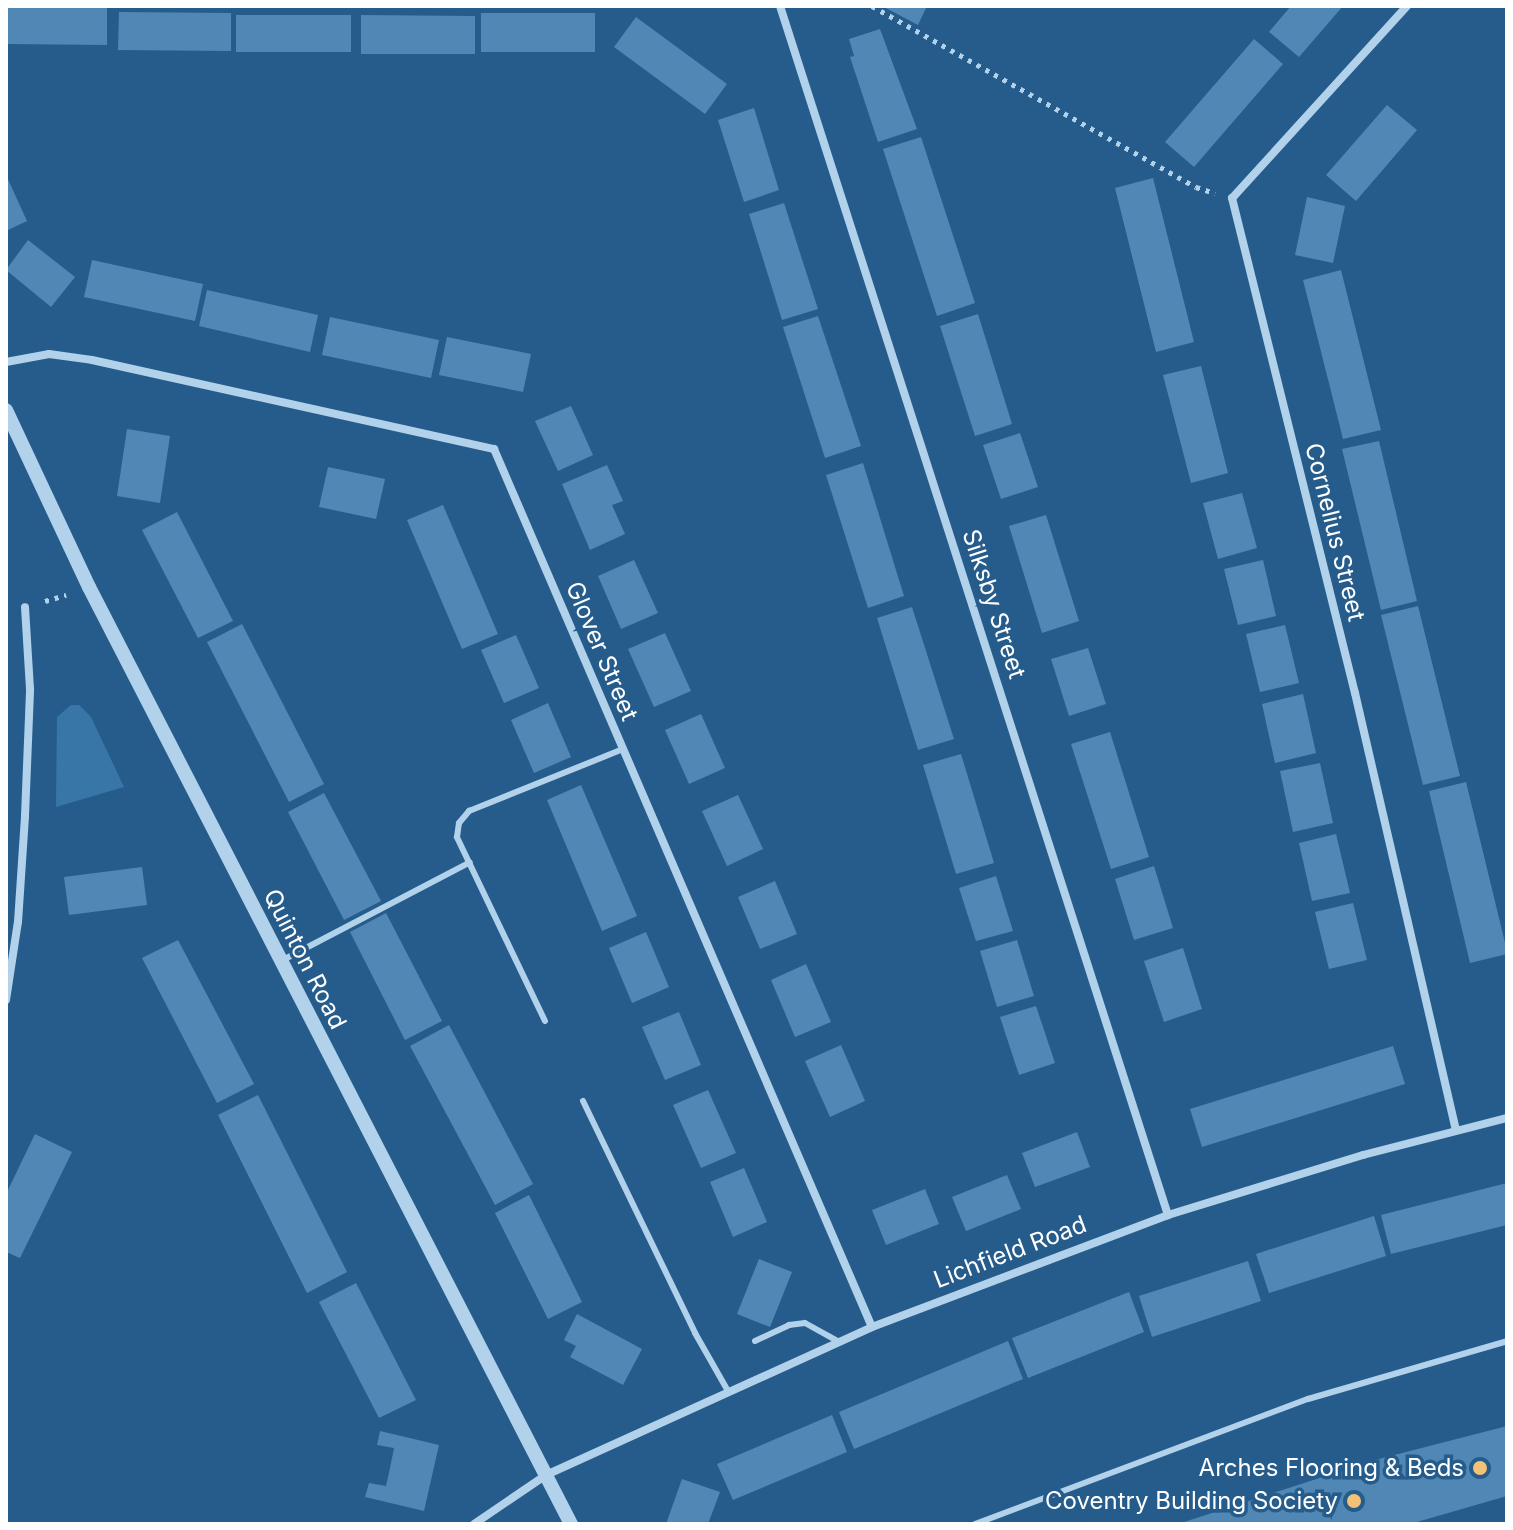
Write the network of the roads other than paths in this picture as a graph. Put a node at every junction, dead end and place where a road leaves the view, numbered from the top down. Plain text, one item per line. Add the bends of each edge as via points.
1 (780, 6) edge
2 (1407, 6) edge
3 (6, 362) edge
4 (6, 410) edge
5 (25, 607) road end
6 (623, 749) junction
7 (470, 862) junction
8 (281, 961) junction
9 (6, 1000) edge
10 (545, 1021) dead end
11 (583, 1101) dead end
12 (1507, 1118) edge
13 (1456, 1129) junction
14 (1168, 1215) junction
15 (872, 1327) junction
16 (755, 1341) dead end
17 (1507, 1341) edge
18 (839, 1342) junction
19 (728, 1391) junction
20 (546, 1475) junction
21 (474, 1524) edge
22 (571, 1524) edge
23 (975, 1524) edge

1 - 14 street, Silksby Street
2 - 13 street, Cornelius Street via 1232,198
3 - 6 street, Glover Street via 49,354 92,360 494,449
4 - 8 street, Quinton Road via 89,587
5 - 9 street via 30,689 25,816
6 - 7 lane via 469,811 459,823 457,837
6 - 15 street, Glover Street
7 - 8 lane
7 - 10 lane
8 - 20 street, Quinton Road
11 - 19 lane
12 - 13 street, Lichfield Road
13 - 14 street, Lichfield Road
14 - 15 street, Lichfield Road
15 - 18 street, Lichfield Road
16 - 18 lane via 805,1323
17 - 23 lane via 1308,1399
18 - 19 street, Lichfield Road
19 - 20 street, Lichfield Road
20 - 21 street, Lichfield Road
20 - 22 street, Quinton Road

